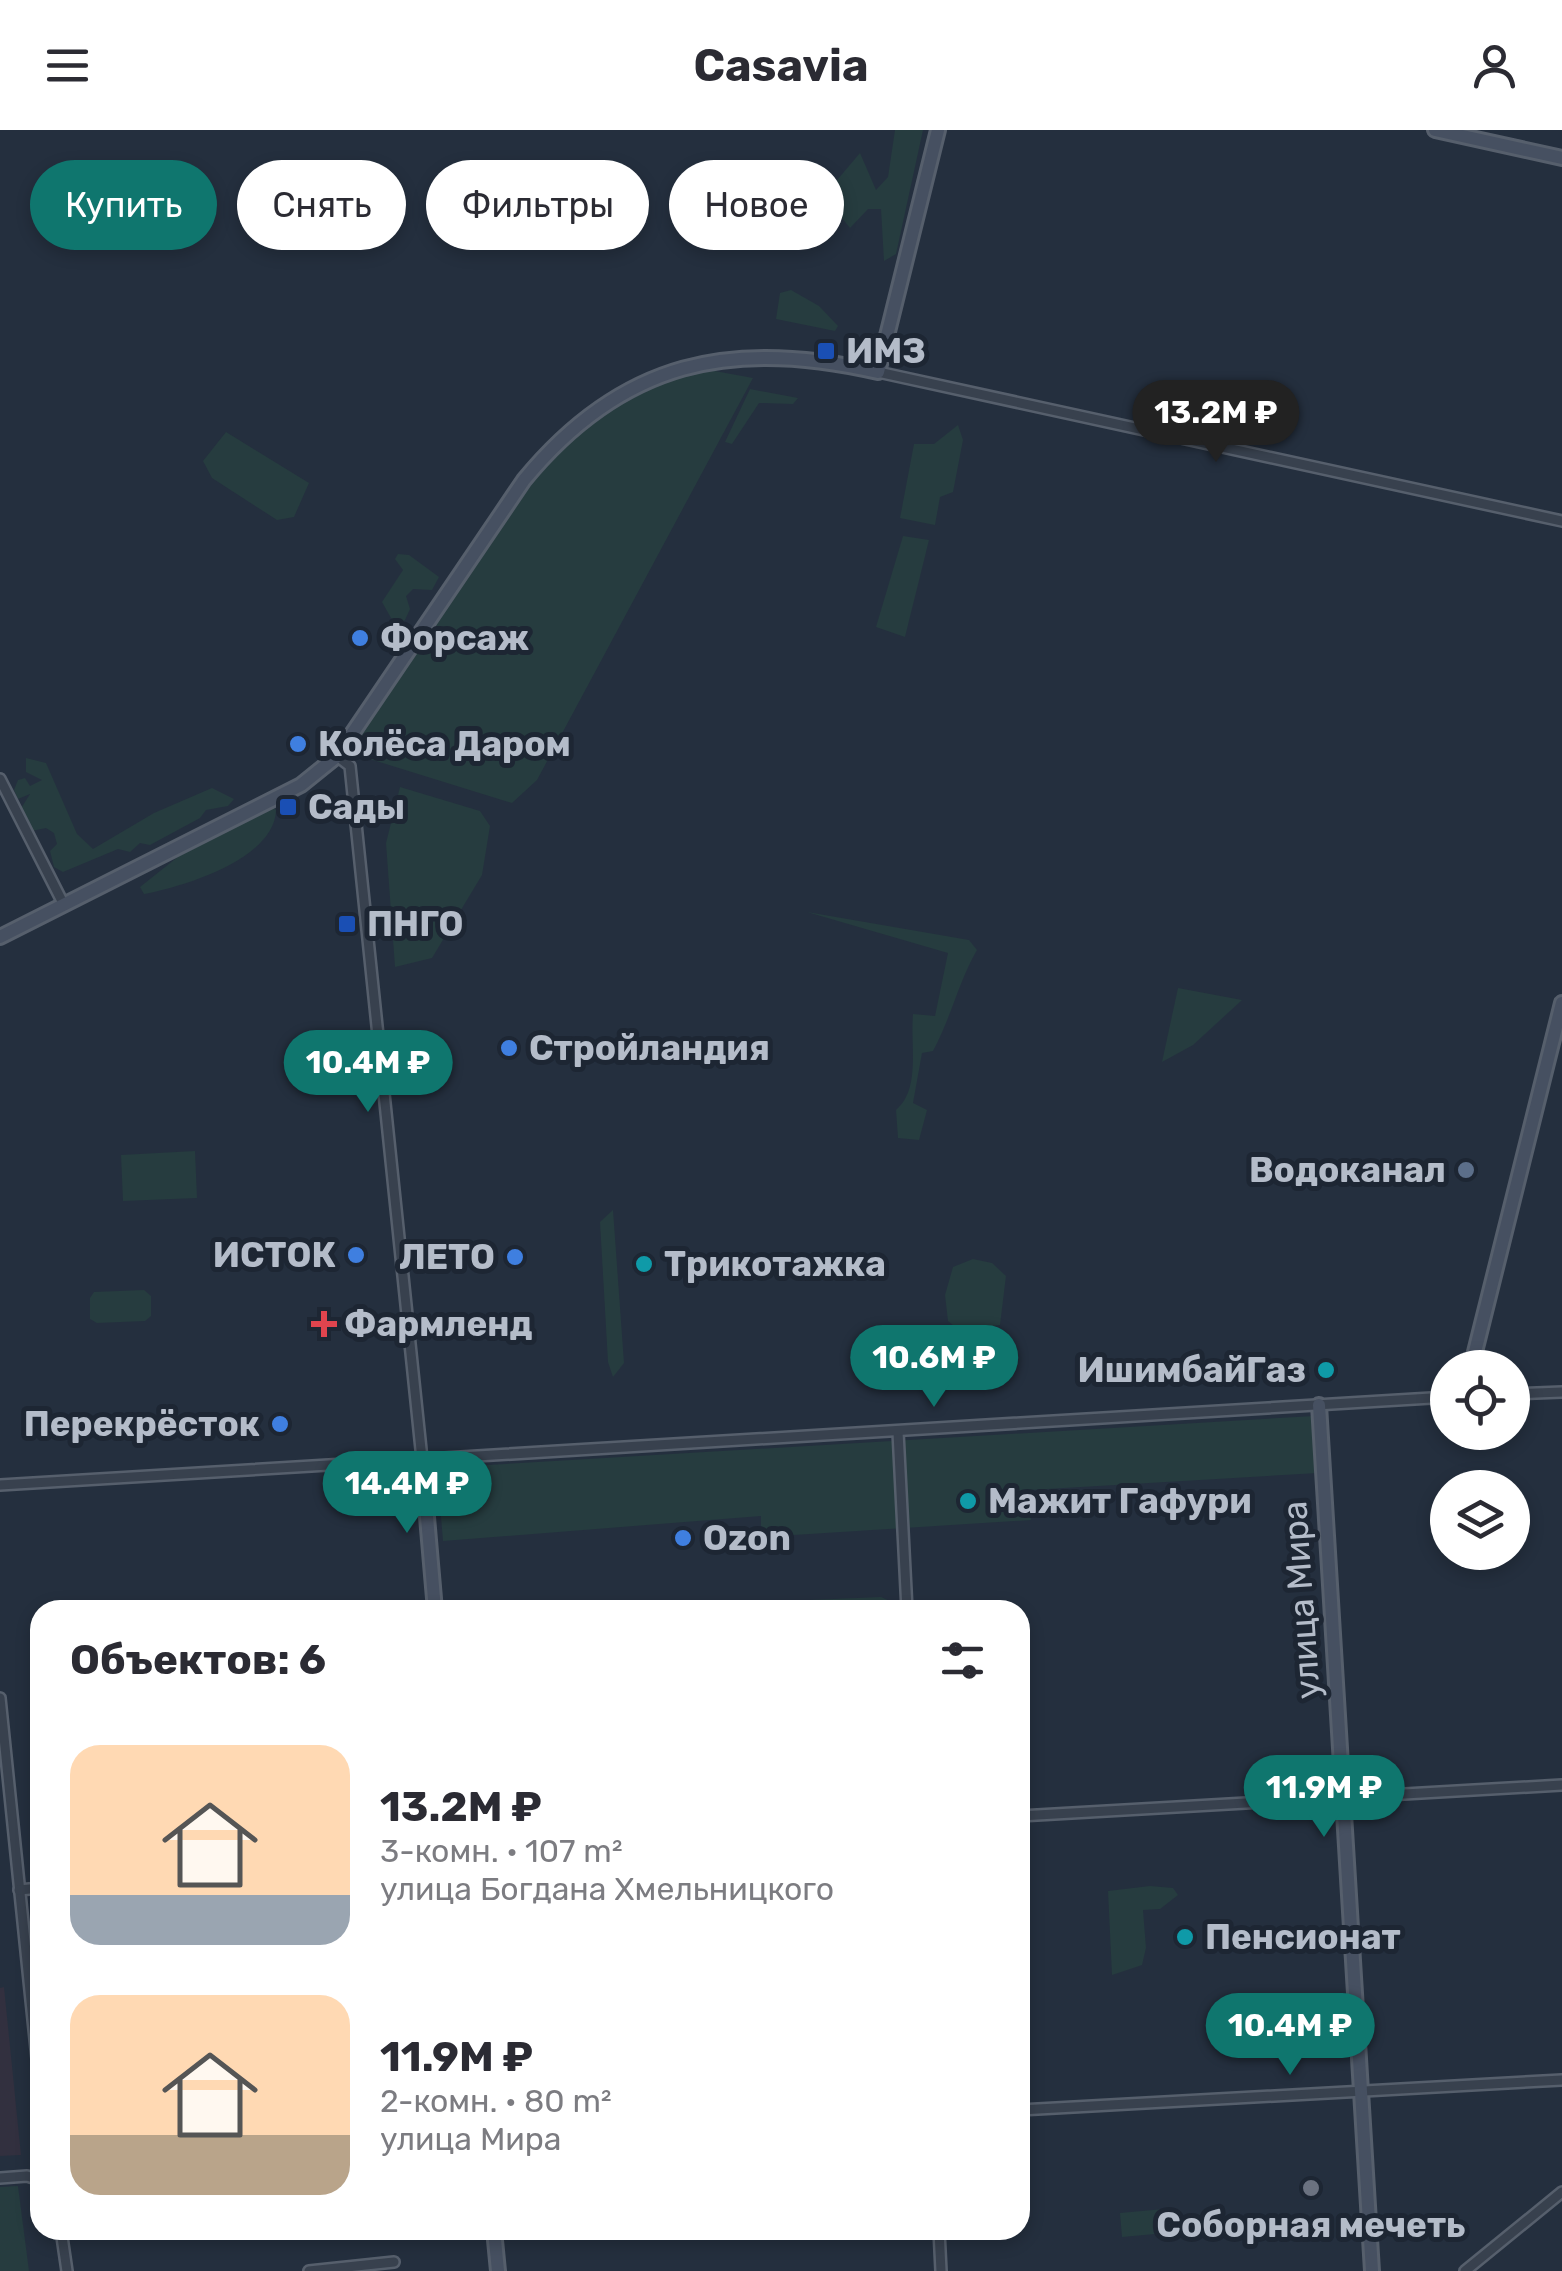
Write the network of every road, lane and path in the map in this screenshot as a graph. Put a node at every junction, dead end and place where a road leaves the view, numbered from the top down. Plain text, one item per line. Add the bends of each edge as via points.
1 (938, 130) edge
2 (1435, 130) edge
3 (1562, 158) edge
4 (878, 372) junction
5 (1562, 521) edge
6 (337, 756) junction
7 (0, 780) edge
8 (64, 905) junction
9 (0, 937) edge
10 (1562, 1002) edge
11 (1475, 1350) edge
12 (1562, 1392) edge
13 (1530, 1393) edge
14 (1430, 1398) edge
15 (1319, 1406) junction
16 (898, 1432) junction
17 (422, 1459) junction
18 (0, 1485) edge
19 (434, 1600) edge
20 (906, 1600) edge
21 (0, 1698) edge
22 (1562, 1785) edge
23 (1343, 1798) junction
24 (1030, 1815) edge
25 (30, 1889) edge
26 (19, 1890) junction
27 (30, 1994) edge
28 (1562, 2080) edge
29 (1360, 2095) junction
30 (1030, 2110) edge
31 (30, 2177) edge
32 (0, 2178) edge
33 (1562, 2192) edge
34 (62, 2240) edge
35 (495, 2240) edge
36 (939, 2240) edge
37 (394, 2262) dead end
38 (377, 2267) edge
39 (67, 2271) edge
40 (308, 2271) edge
41 (498, 2271) edge
42 (941, 2271) edge
43 (1372, 2271) edge
44 (1465, 2271) edge

1 - 4 main road
2 - 3 main road
4 - 5 street
4 - 6 main road via 772,357 695,362 599,408 524,480
6 - 8 main road via 300,785
6 - 17 street via 350,766
7 - 8 street
8 - 9 main road
10 - 11 main road
12 - 13 street
14 - 15 street
15 - 16 street
15 - 23 main road, улица Мира
16 - 17 street
16 - 20 street
17 - 18 street
17 - 19 main road
21 - 26 street
22 - 23 street
23 - 24 street
23 - 29 main road, улица Мира
25 - 26 street
26 - 27 street
28 - 29 street
29 - 30 street
29 - 43 main road, улица Мира
31 - 32 street
33 - 44 street
34 - 39 street
35 - 41 main road
36 - 42 street
37 - 38 street
38 - 40 street

